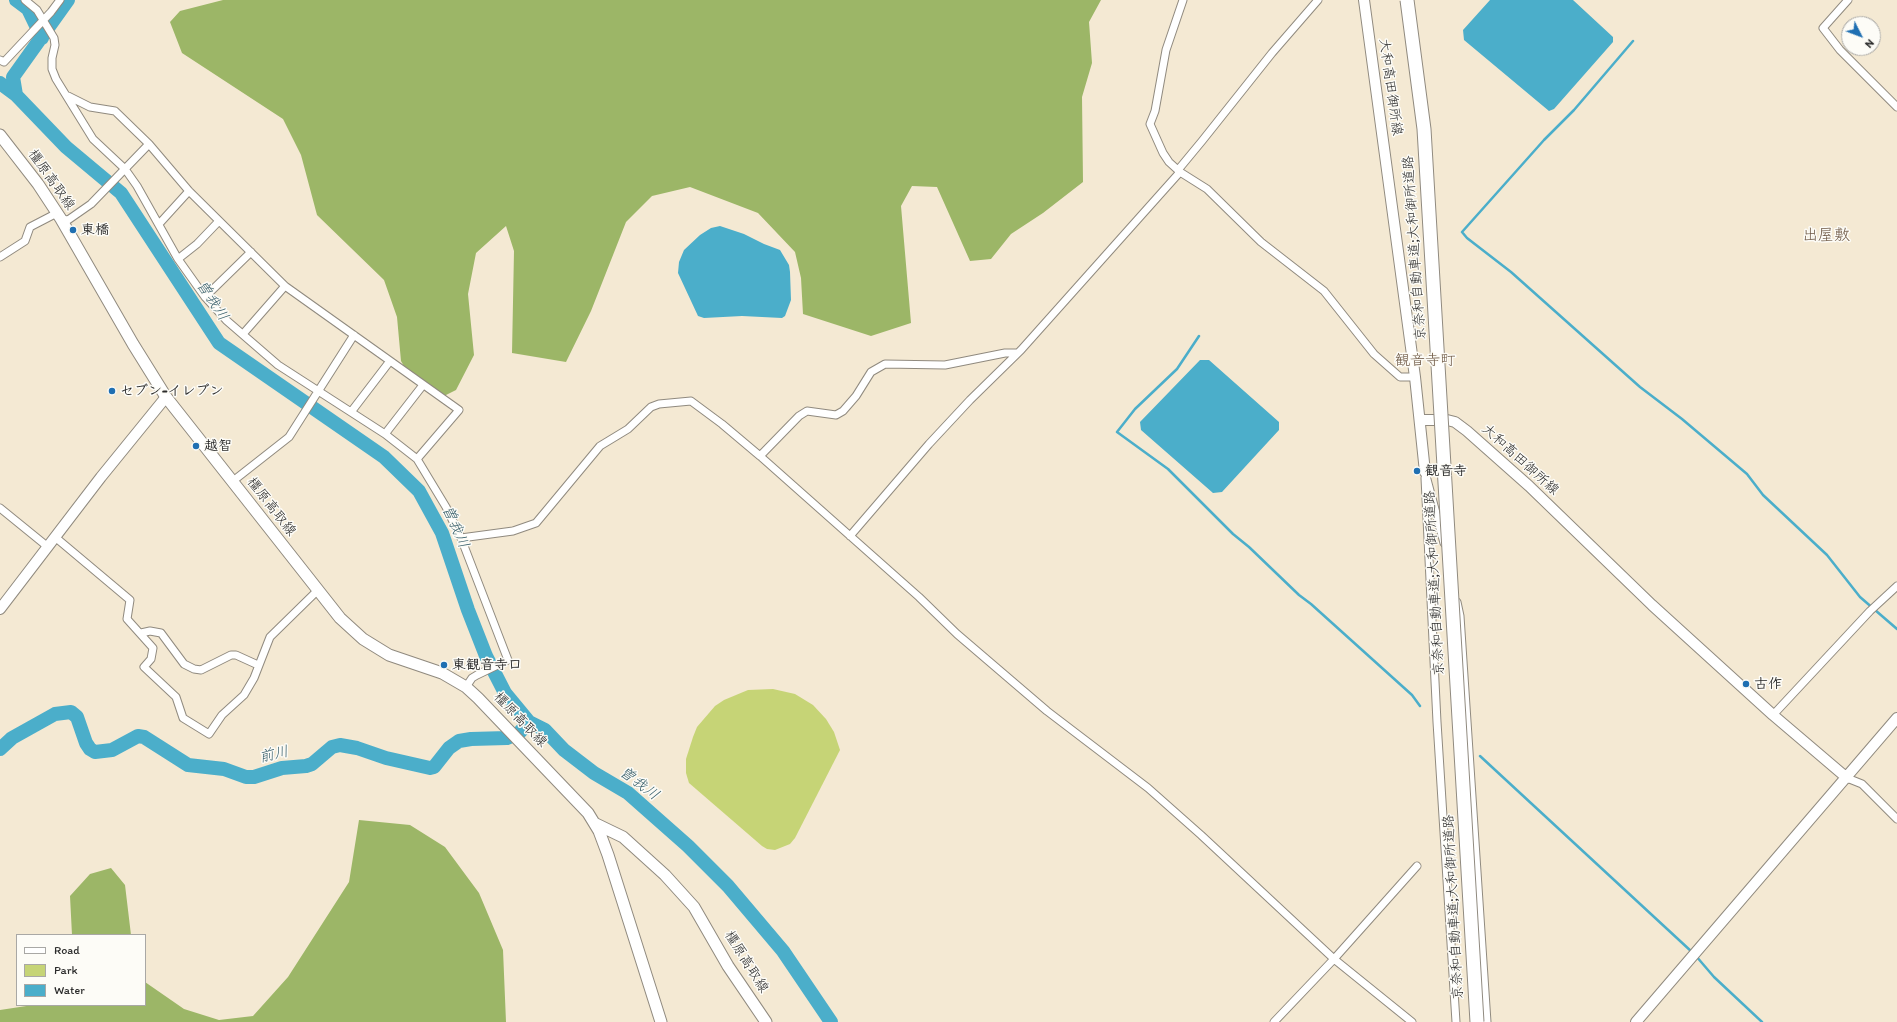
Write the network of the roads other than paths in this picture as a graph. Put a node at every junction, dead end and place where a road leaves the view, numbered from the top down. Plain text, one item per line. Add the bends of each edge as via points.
1 (25, 0) edge
2 (60, 0) edge
3 (1183, 0) edge
4 (1318, 0) edge
5 (1364, 0) edge
6 (1406, 0) edge
7 (1848, 0) edge
8 (40, 25) junction
9 (0, 60) edge
10 (66, 95) junction
11 (1897, 106) edge
12 (0, 135) edge
13 (149, 144) junction
14 (124, 169) junction
15 (1179, 171) junction
16 (189, 191) junction
17 (59, 216) junction
18 (219, 221) junction
19 (159, 224) junction
20 (250, 252) junction
21 (0, 257) edge
22 (178, 259) junction
23 (286, 286) junction
24 (205, 297) junction
25 (242, 334) junction
26 (354, 335) junction
27 (1017, 353) junction
28 (390, 361) junction
29 (1415, 377) junction
30 (423, 385) junction
31 (318, 392) junction
32 (166, 397) junction
33 (351, 412) junction
34 (1420, 420) junction
35 (385, 434) junction
36 (760, 456) junction
37 (417, 459) junction
38 (1425, 472) junction
39 (232, 482) junction
40 (0, 508) edge
41 (850, 536) junction
42 (55, 537) junction
43 (461, 538) junction
44 (48, 547) junction
45 (1897, 586) edge
46 (317, 591) junction
47 (0, 609) edge
48 (141, 633) junction
49 (258, 665) junction
50 (466, 687) junction
51 (1773, 715) junction
52 (1897, 718) edge
53 (1847, 778) junction
54 (1897, 819) edge
55 (594, 823) junction
56 (1417, 866) dead end
57 (1334, 959) junction
58 (661, 1022) edge
59 (766, 1022) edge
60 (1274, 1022) edge
61 (1412, 1022) edge
62 (1456, 1022) edge
63 (1476, 1022) edge
64 (1487, 1022) edge
65 (1636, 1022) edge

1 - 8 street via 37,10
2 - 8 street
3 - 15 street via 1166,50 1155,111 1150,124 1163,153
4 - 15 street via 1272,53
5 - 29 main road, 大和高田御所線
6 - 63 highway, 京奈和自動車道;大和御所道路, bridge via 1419,83 1425,152
7 - 11 street via 1823,28 1840,50
8 - 9 street via 4,62
8 - 10 street via 54,38 52,69
10 - 13 street via 90,107 115,111
10 - 14 street via 93,139
12 - 17 main road, 橿原高取線
13 - 14 street
13 - 16 street
14 - 17 street via 91,204 68,220
14 - 19 street
15 - 27 street via 1111,252
15 - 29 street via 1207,189 1261,242 1324,291 1374,354 1400,377
16 - 18 street
16 - 19 street
17 - 21 street via 30,227 25,241
17 - 32 main road, 橿原高取線
18 - 20 street
18 - 22 street
19 - 22 street
20 - 23 street
20 - 24 street
22 - 24 street
23 - 25 street
23 - 26 street
24 - 25 street
25 - 31 street via 278,365
26 - 28 street
26 - 31 street
27 - 36 street via 945,365 885,364 871,372 843,411 836,415 807,411
27 - 41 street via 929,444
28 - 30 street
28 - 33 street
29 - 34 main road, 大和高田御所線
30 - 35 street
30 - 37 street via 458,410
31 - 33 street
31 - 39 street via 290,437
32 - 39 main road, 橿原高取線
32 - 42 main road
33 - 35 street
34 - 38 main road
34 - 51 main road, 大和高田御所線 via 1455,422 1467,432 1529,486 1652,605
35 - 37 street
36 - 41 street
36 - 43 street via 699,405 691,401 659,404 651,407 628,429 600,446 536,523 513,530
37 - 43 street
38 - 62 street via 1436,714
38 - 64 street via 1436,508 1460,616
39 - 46 main road, 橿原高取線
40 - 44 street
41 - 57 street via 1035,701 1148,788
42 - 44 main road
42 - 48 street via 130,600 127,619
43 - 50 street via 508,660 472,678
44 - 47 main road
45 - 51 street via 1872,608
46 - 49 street via 270,637
46 - 50 main road, 橿原高取線 via 352,630 375,647 389,655 442,674
48 - 49 street via 150,631 161,634 184,664 194,670 201,670 231,655
48 - 49 street via 153,648 151,659 144,667 176,697 183,718 209,734 222,715 244,695
50 - 55 main road, 橿原高取線 via 579,802
51 - 53 main road, 大和高田御所線
52 - 53 main road
53 - 54 street via 1862,784
53 - 65 main road
55 - 58 main road, 橿原高取線 via 608,854
55 - 59 main road, 橿原高取線 via 622,837 666,875 694,907 728,966
56 - 57 street
57 - 60 street
57 - 61 street

